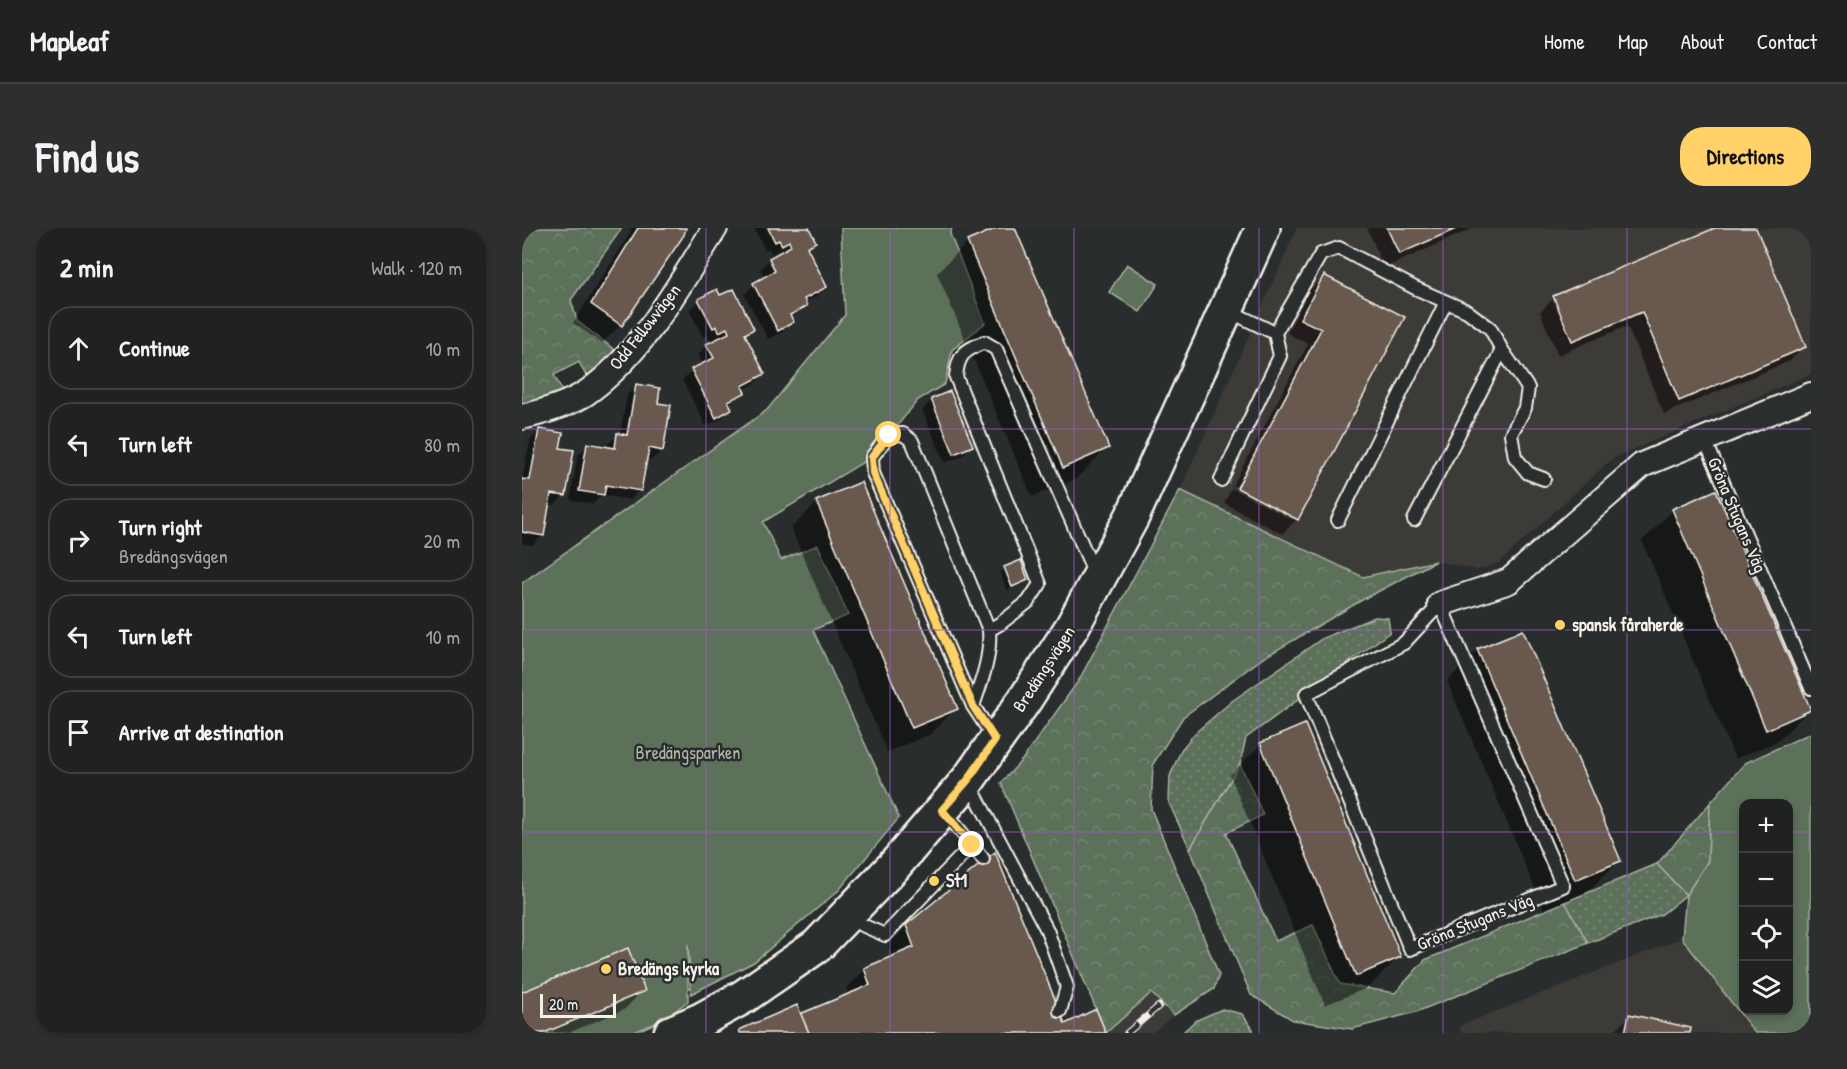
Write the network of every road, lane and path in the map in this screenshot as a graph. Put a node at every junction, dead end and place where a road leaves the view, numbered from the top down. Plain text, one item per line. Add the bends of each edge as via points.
1 (715, 228) edge
2 (1263, 228) edge
3 (1446, 302) junction
4 (1226, 310) junction
5 (1275, 333) junction
6 (1502, 350) junction
7 (1811, 395) edge
8 (522, 417) edge
9 (1705, 440) junction
10 (1544, 479) dead end
11 (1221, 480) dead end
12 (1338, 520) dead end
13 (1414, 520) dead end
14 (1097, 581) junction
15 (1440, 604) junction
16 (989, 630) junction
17 (1811, 688) edge
18 (973, 706) junction
19 (995, 740) junction
20 (968, 780) junction
21 (942, 810) junction
22 (972, 845) junction
23 (983, 859) dead end
24 (845, 918) junction
25 (1060, 1011) dead end
26 (671, 1033) edge

1 - 8 street, Odd Fellowvägen via 668,303 622,362 585,394
2 - 4 street, Bredängsvägen
3 - 5 lane via 1339,248 1321,254
3 - 6 lane via 1467,310 1490,328
3 - 12 lane
4 - 5 lane
4 - 14 street, Bredängsvägen via 1132,518
5 - 11 lane via 1280,356
6 - 10 lane via 1528,388 1525,408 1511,434 1515,457 1528,473
6 - 13 lane
7 - 9 street, Gröna Stugans Väg
9 - 15 street, Gröna Stugans Väg via 1642,465 1509,581
9 - 17 lane, Gröna Stugans Väg
14 - 16 lane via 996,349 984,342 966,350 957,362 956,377 1040,584 1028,602
14 - 19 street, Bredängsvägen via 1072,627
15 - 15 lane, Gröna Stugans Väg via 1404,643 1306,694 1410,949 1563,886
16 - 18 lane via 987,667
16 - 18 lane via 912,441 903,435 889,435 872,457 873,473
18 - 19 lane
19 - 20 street, Bredängsvägen
20 - 21 street, Bredängsvägen
20 - 25 lane via 1047,930 1067,987
21 - 22 lane
21 - 24 street, Bredängsvägen
22 - 23 lane
22 - 24 lane via 885,935
24 - 26 street, Bredängsvägen via 817,946 743,997

